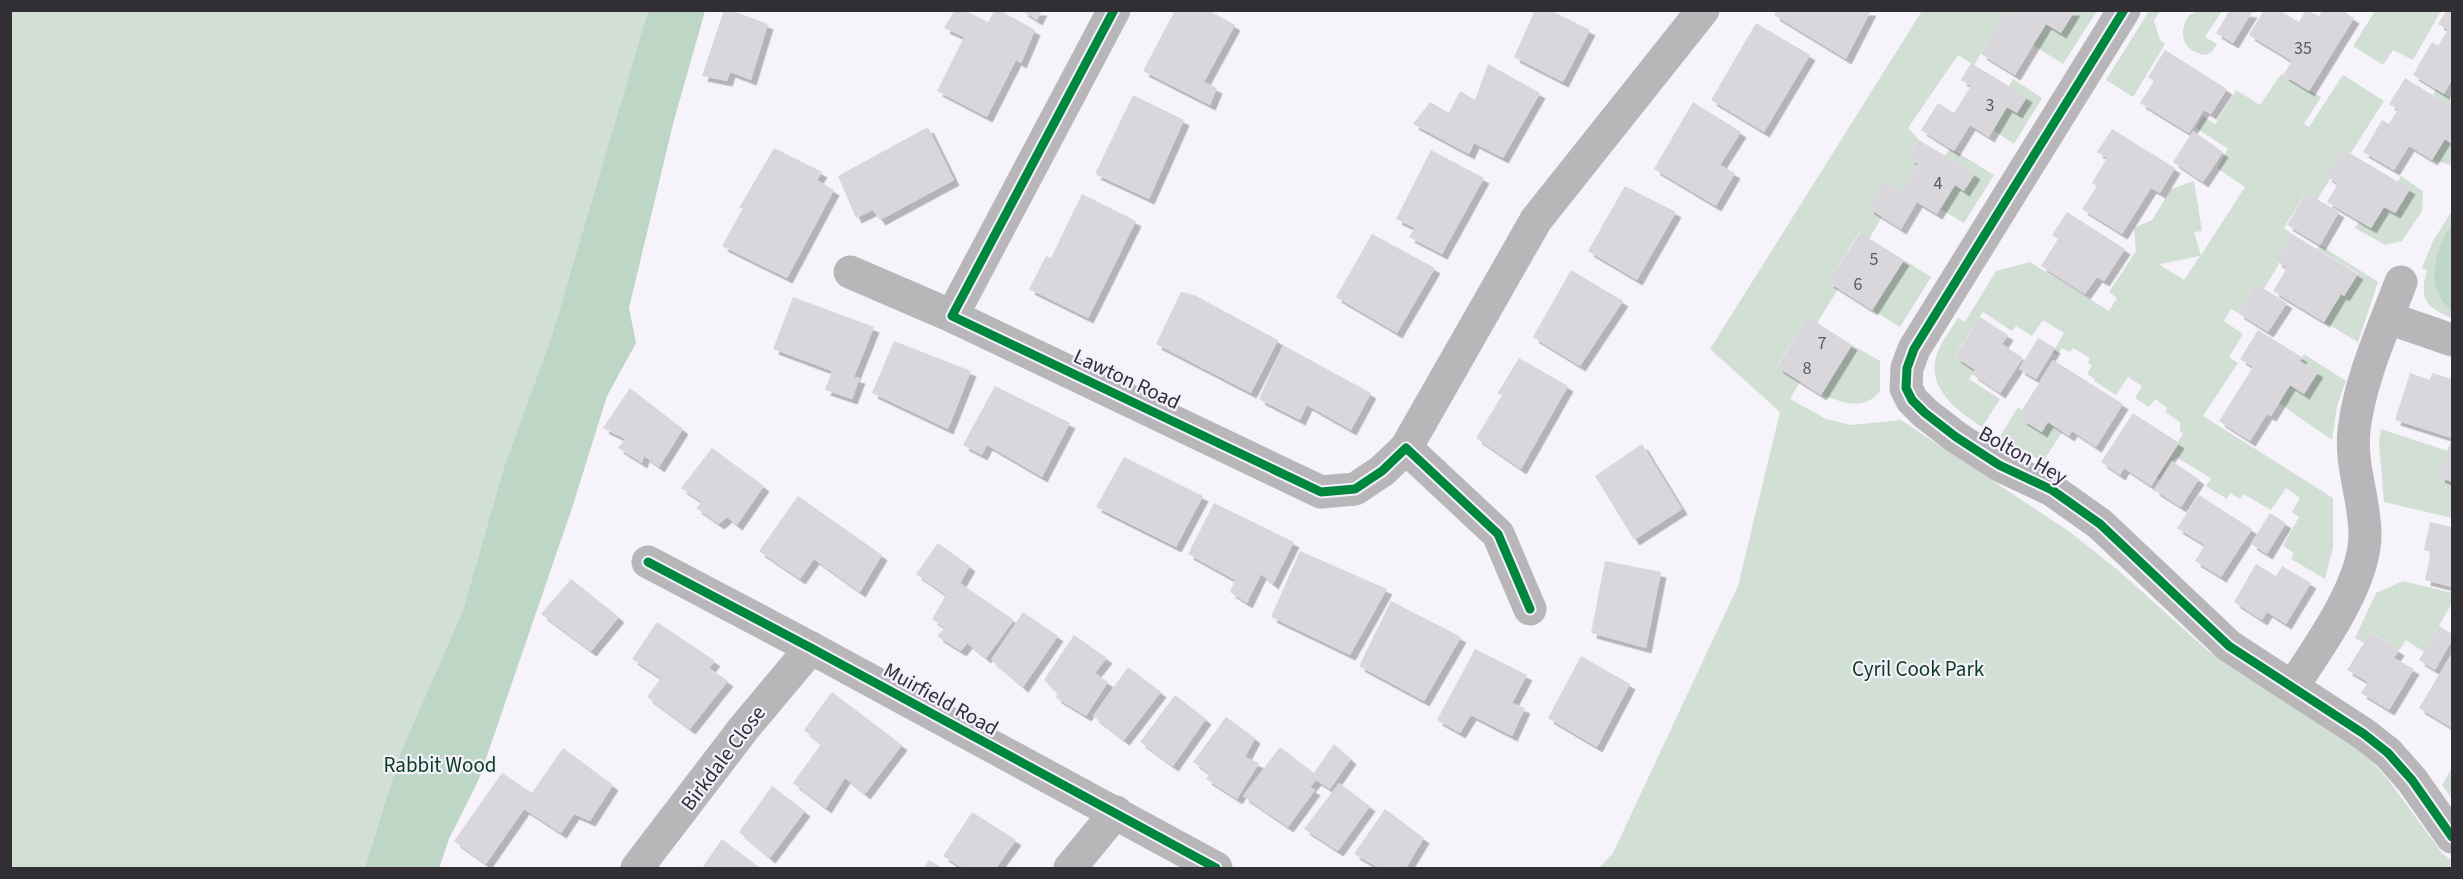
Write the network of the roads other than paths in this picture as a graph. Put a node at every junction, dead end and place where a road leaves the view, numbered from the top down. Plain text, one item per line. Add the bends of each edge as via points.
1 (1114, 10) edge
2 (1703, 10) edge
3 (2124, 10) edge
4 (850, 272) dead end
5 (2401, 282) dead end
6 (952, 316) junction
7 (2388, 318) junction
8 (2452, 340) edge
9 (1406, 448) junction
10 (648, 562) dead end
11 (1530, 609) dead end
12 (811, 648) junction
13 (2293, 686) junction
14 (1116, 812) junction
15 (2452, 837) edge
16 (637, 868) edge
17 (1070, 868) edge
18 (1216, 868) edge

1 - 6 street
2 - 9 street, Lawton Road via 1536,220
3 - 13 street, Bolton Hey via 1914,349 1907,368 1906,388 1912,400 1956,437 2000,465 2052,490 2100,524 2229,646
4 - 6 street, Lawton Road
5 - 7 street
6 - 9 street, Lawton Road via 1322,492 1355,489
7 - 8 street
7 - 13 street via 2357,405 2353,453 2366,536 2362,555 2335,622
9 - 11 street via 1498,534
10 - 12 street, Muirfield Road
12 - 14 street, Muirfield Road
12 - 16 street, Birkdale Close
13 - 15 street, Bolton Hey via 2388,753
14 - 17 street
14 - 18 street, Muirfield Road

